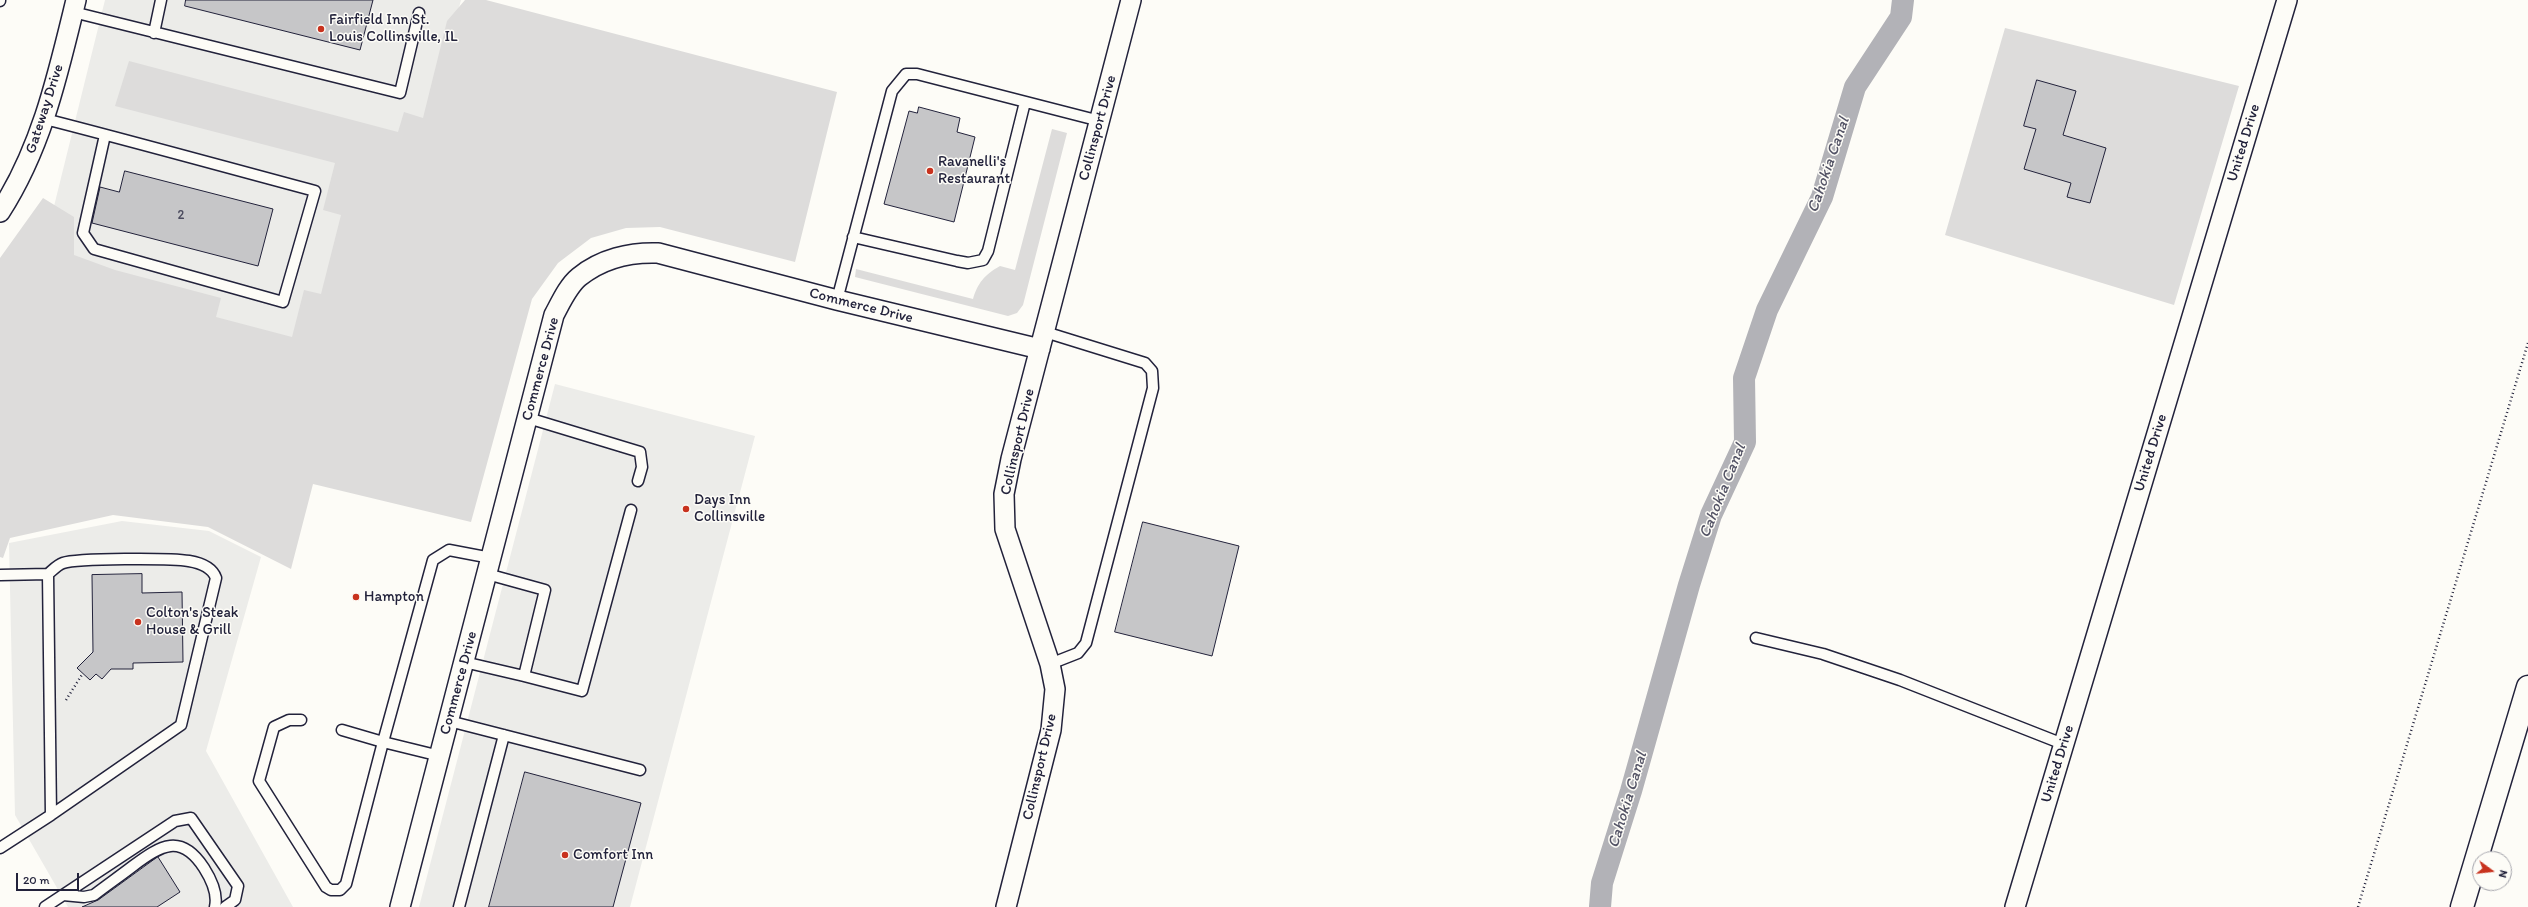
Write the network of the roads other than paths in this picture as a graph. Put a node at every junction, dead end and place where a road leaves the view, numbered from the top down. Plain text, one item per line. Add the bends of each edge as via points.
1 (161, 0) edge
2 (1131, 0) edge
3 (2287, 0) edge
4 (74, 6) edge
5 (419, 13) dead end
6 (154, 33) junction
7 (1025, 102) junction
8 (45, 119) junction
9 (1100, 121) junction
10 (105, 135) junction
11 (0, 212) edge
12 (853, 236) junction
13 (837, 300) junction
14 (1042, 341) junction
15 (528, 418) junction
16 (638, 481) dead end
17 (631, 510) dead end
18 (489, 566) junction
19 (48, 574) junction
20 (0, 575) edge
21 (1756, 638) dead end
22 (464, 662) junction
23 (1050, 664) junction
24 (524, 676) junction
25 (2528, 687) edge
26 (301, 720) dead end
27 (449, 721) junction
28 (342, 730) dead end
29 (504, 735) junction
30 (383, 742) junction
31 (2063, 744) junction
32 (440, 756) junction
33 (640, 770) dead end
34 (51, 816) junction
35 (0, 848) edge
36 (64, 895) junction
37 (45, 907) edge
38 (215, 907) edge
39 (225, 907) edge
40 (400, 907) edge
41 (459, 907) edge
42 (1006, 907) edge
43 (2015, 907) edge
44 (2462, 907) edge

1 - 6 lane
2 - 9 street, Collinsport Drive
3 - 31 street, United Drive
4 - 6 lane
4 - 8 street, Gateway Drive
5 - 6 lane via 400,93
7 - 9 lane
7 - 12 lane via 917,74 906,74 892,91
7 - 12 lane via 988,250 983,260 968,263 957,261
8 - 10 lane
8 - 11 street, Gateway Drive via 27,164
9 - 14 street, Collinsport Drive
10 - 10 lane via 315,191 284,302 94,249 84,233
12 - 13 lane
13 - 14 street, Commerce Drive
13 - 15 street, Commerce Drive via 658,253 630,254 615,258 579,277 566,292 557,310
14 - 23 street, Collinsport Drive via 1004,494 1005,529
14 - 23 lane via 1145,363 1152,371 1153,388 1086,643 1078,653
15 - 16 lane via 640,452 642,467
15 - 18 street, Commerce Drive
17 - 24 lane via 582,691
18 - 22 street, Commerce Drive
18 - 24 lane via 545,590
18 - 30 lane via 449,550 433,560
19 - 20 lane
19 - 34 lane
19 - 34 lane via 63,563 88,560 188,561 209,568 216,578 181,725
21 - 31 lane via 1823,654 1893,678
22 - 24 lane
22 - 27 street, Commerce Drive
23 - 42 street, Collinsport Drive via 1055,690 1052,730
25 - 44 main road
26 - 30 lane via 289,720 274,727 259,781 326,887 331,890 340,890 346,884
27 - 29 lane
27 - 32 street, Commerce Drive
28 - 30 lane
29 - 33 lane
29 - 41 lane
30 - 32 lane
31 - 43 street, United Drive
32 - 40 street, Commerce Drive
34 - 35 lane
36 - 37 lane
36 - 38 lane via 94,895 157,849 174,846 187,848 195,855 218,897
36 - 39 lane via 175,821 191,818 238,886 235,900

